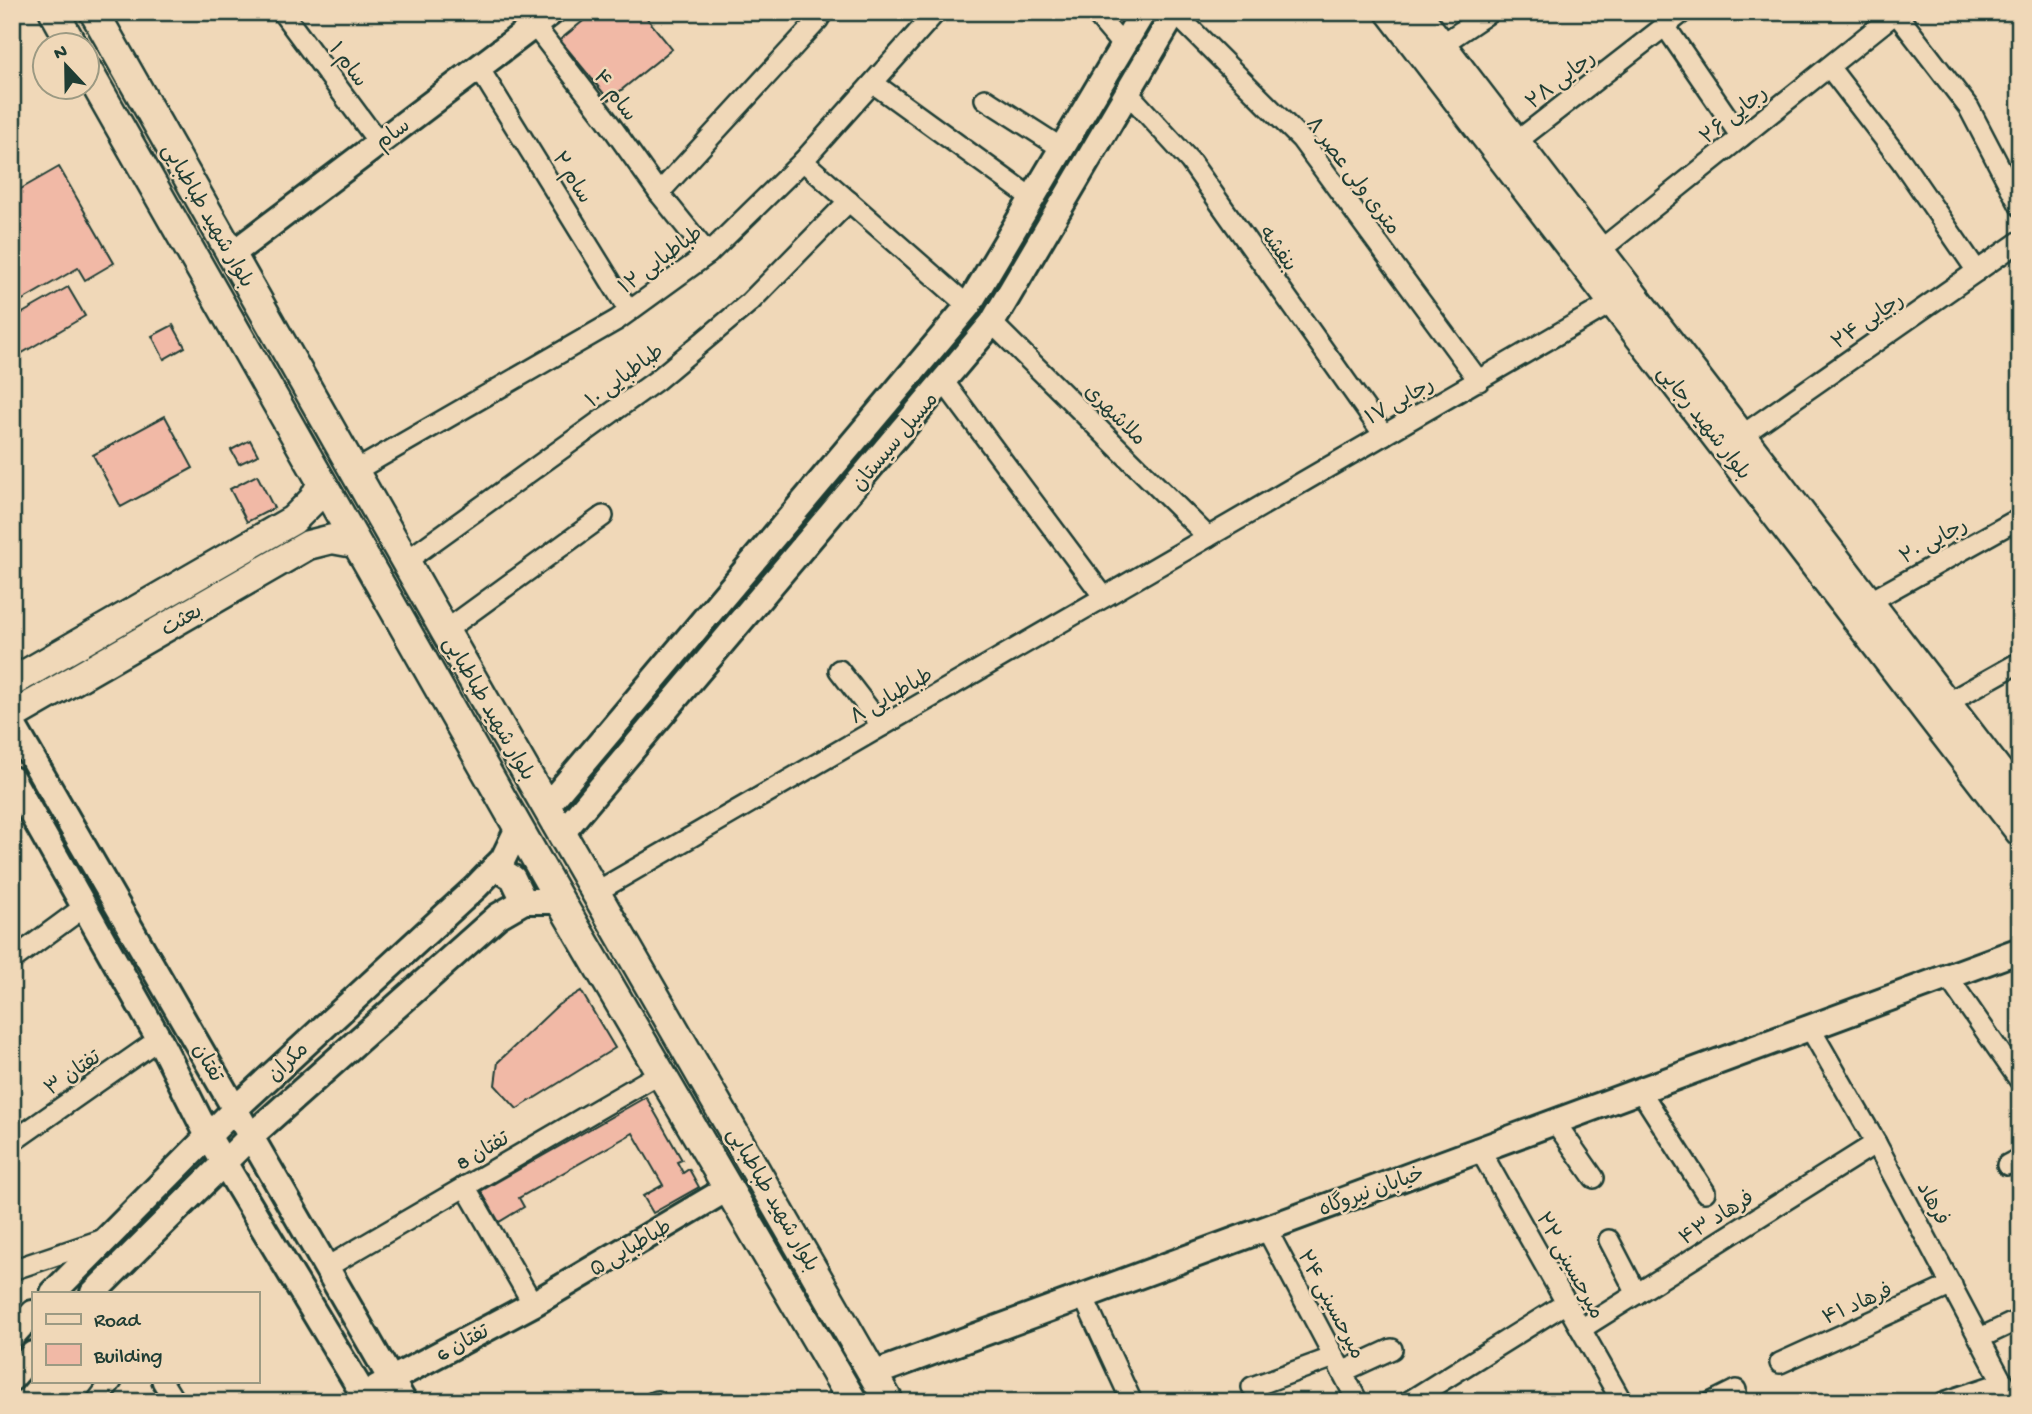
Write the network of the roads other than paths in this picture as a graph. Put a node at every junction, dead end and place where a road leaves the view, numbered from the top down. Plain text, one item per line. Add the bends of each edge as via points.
1 (54, 12) edge
2 (94, 12) edge
3 (282, 12) edge
4 (823, 12) edge
5 (936, 12) edge
6 (1094, 12) edge
7 (1143, 12) edge
8 (1175, 12) edge
9 (1390, 12) edge
10 (1416, 12) edge
11 (1490, 12) edge
12 (1683, 12) edge
13 (1896, 13) edge
14 (537, 17) edge
15 (1665, 26) junction
16 (65, 32) edge
17 (1123, 46) junction
18 (1441, 46) junction
19 (1829, 66) junction
20 (479, 68) junction
21 (873, 83) junction
22 (1128, 93) junction
23 (102, 96) edge
24 (985, 99) dead end
25 (1741, 138) junction
26 (1516, 142) junction
27 (379, 143) junction
28 (1063, 149) junction
29 (803, 161) junction
30 (659, 193) junction
31 (1033, 199) junction
32 (849, 201) junction
33 (2020, 206) edge
34 (2020, 241) edge
35 (1599, 250) junction
36 (232, 254) junction
37 (708, 254) junction
38 (1977, 271) junction
39 (1613, 302) junction
40 (968, 306) junction
41 (629, 311) junction
42 (992, 323) junction
43 (1479, 380) junction
44 (944, 382) junction
45 (1384, 435) junction
46 (1733, 442) junction
47 (355, 471) junction
48 (321, 485) junction
49 (603, 516) dead end
50 (2020, 518) edge
51 (293, 520) junction
52 (1208, 537) junction
53 (355, 543) junction
54 (308, 545) junction
55 (406, 561) junction
56 (1104, 597) junction
57 (1869, 602) junction
58 (445, 631) junction
59 (416, 651) junction
60 (2020, 662) edge
61 (839, 670) dead end
62 (12, 682) edge
63 (1947, 704) junction
64 (12, 716) edge
65 (12, 723) edge
66 (882, 726) junction
67 (12, 779) edge
68 (2020, 799) edge
69 (547, 806) junction
70 (518, 828) junction
71 (562, 832) junction
72 (2020, 832) edge
73 (495, 867) junction
74 (596, 892) junction
75 (524, 901) junction
76 (560, 901) junction
77 (84, 907) junction
78 (2020, 950) edge
79 (12, 960) edge
80 (1948, 977) junction
81 (1810, 1028) junction
82 (159, 1039) junction
83 (660, 1073) junction
84 (2020, 1081) edge
85 (1640, 1090) junction
86 (236, 1108) junction
87 (1555, 1122) junction
88 (208, 1136) junction
89 (251, 1136) junction
90 (12, 1142) edge
91 (1876, 1143) junction
92 (1480, 1150) junction
93 (223, 1162) junction
94 (1594, 1178) dead end
95 (465, 1186) junction
96 (727, 1189) junction
97 (1704, 1192) dead end
98 (1266, 1228) junction
99 (106, 1238) junction
100 (1609, 1240) dead end
101 (327, 1267) junction
102 (12, 1270) edge
103 (1952, 1285) junction
104 (102, 1290) edge
105 (54, 1292) edge
106 (1637, 1294) junction
107 (1083, 1296) junction
108 (1566, 1303) junction
109 (533, 1304) junction
110 (32, 1315) edge
111 (2020, 1320) edge
112 (1581, 1329) junction
113 (12, 1336) edge
114 (1980, 1338) junction
115 (1392, 1349) dead end
116 (32, 1355) edge
117 (1780, 1363) dead end
118 (1338, 1364) junction
119 (873, 1374) junction
120 (12, 1378) edge
121 (391, 1381) junction
122 (111, 1382) edge
123 (163, 1382) edge
124 (2004, 1382) junction
125 (1252, 1387) dead end
126 (1736, 1390) dead end
127 (360, 1399) edge
128 (96, 1402) edge
129 (175, 1402) edge
130 (404, 1402) edge
131 (853, 1402) edge
132 (889, 1402) edge
133 (1132, 1402) edge
134 (1358, 1402) edge
135 (1408, 1402) edge
136 (1622, 1402) edge
137 (1712, 1402) edge
138 (1944, 1402) edge
139 (2013, 1402) edge

1 - 16 main road
2 - 36 main road, بلوار شهید طباطبایی
3 - 27 street, سام ۱
4 - 30 street
5 - 21 street, طباطبایی ۱۲
6 - 17 street
7 - 17 street, مسیل سیستان
8 - 22 street, مسیل سیستان
8 - 43 street, ۸ متری ولی عصر via 1301,139
9 - 39 main road, بلوار شهید رجایی
10 - 18 main road, بلوار شهید رجایی
11 - 18 street
12 - 15 street, رجایی ۲۸
13 - 19 street, رجایی ۲۶
13 - 33 street via 1969,108
14 - 20 street, سام
14 - 30 street, سام ۴
15 - 25 street
15 - 26 street, رجایی ۲۸
17 - 28 street, مسیل سیستان
18 - 26 main road, بلوار شهید رجایی
19 - 25 street, رجایی ۲۶
19 - 38 street
20 - 27 street, سام
20 - 41 street, سام ۲
21 - 29 street, طباطبایی ۱۲
21 - 31 street
22 - 42 street, مسیل سیستان
22 - 45 street, بنفشه via 1190,161
23 - 48 main road, بلوار شهید طباطبایی
24 - 28 street
25 - 35 street, رجایی ۲۶
26 - 35 main road, بلوار شهید رجایی
27 - 36 street, سام
28 - 31 street, مسیل سیستان
29 - 32 street
29 - 37 street, طباطبایی ۱۲
30 - 37 street, سام ۴
31 - 40 street, مسیل سیستان
32 - 40 street
32 - 55 street, طباطبایی ۱۰ via 750,302 657,380
34 - 38 street, رجایی ۲۴
35 - 46 main road, بلوار شهید رجایی
36 - 47 main road, بلوار شهید طباطبایی
37 - 41 street, طباطبایی ۱۲
38 - 46 street, رجایی ۲۴
39 - 43 street, رجایی ۱۷
39 - 46 main road, بلوار شهید رجایی
40 - 69 street, مسیل سیستان
41 - 47 street, طباطبایی ۱۲
42 - 44 street, مسیل سیستان
42 - 52 street, ملاشهری
43 - 45 street, رجایی ۱۷
44 - 56 street
44 - 71 street, مسیل سیستان
45 - 52 street, رجایی ۱۷
46 - 57 main road, بلوار شهید رجایی
46 - 72 main road, بلوار شهید رجایی
47 - 55 main road, بلوار شهید طباطبایی
48 - 51 main road, بعثت
48 - 53 main road, بلوار شهید طباطبایی
49 - 58 street
50 - 57 street, رجایی ۲۰
51 - 54 main road
51 - 62 main road, بعثت
52 - 56 street, طباطبایی ۸
53 - 54 main road, بعثت via 332,539
53 - 59 main road, بلوار شهید طباطبایی
54 - 64 main road, بعثت
55 - 58 main road, بلوار شهید طباطبایی
56 - 66 street, طباطبایی ۸
57 - 63 main road, بلوار شهید رجایی
58 - 59 main road
58 - 69 main road, بلوار شهید طباطبایی
59 - 70 main road, بلوار شهید طباطبایی
60 - 63 street
61 - 66 street
63 - 68 main road, بلوار شهید رجایی
65 - 86 street, تفتان
66 - 74 street, طباطبایی ۸
67 - 77 street, تفتان
69 - 71 main road, بلوار شهید طباطبایی
70 - 73 street, مکران
70 - 76 main road, بلوار شهید طباطبایی
71 - 74 main road, بلوار شهید طباطبایی
73 - 75 street via 513,878
73 - 86 street, مکران
74 - 119 main road, بلوار شهید طباطبایی
75 - 76 street
75 - 89 street, مکران via 498,916
76 - 83 main road, بلوار شهید طباطبایی
77 - 79 street
77 - 82 street, تفتان
78 - 80 street, خیابان نیروگاه
80 - 81 street, خیابان نیروگاه
80 - 84 street
81 - 85 street, خیابان نیروگاه
81 - 91 street, فرهاد
82 - 88 street, تفتان
82 - 90 street, تفتان ۳
83 - 95 street, تفتان 8
83 - 96 main road, بلوار شهید طباطبایی
85 - 87 street, خیابان نیروگاه
85 - 97 street
86 - 88 street, مکران
86 - 89 street, تفتان
87 - 92 street, خیابان نیروگاه
87 - 94 street
88 - 93 street, تفتان
88 - 99 street, مکران
89 - 93 street, مکران
89 - 101 street, تفتان
91 - 103 street, فرهاد
91 - 106 street, فرهاد ۴۳
92 - 98 street, خیابان نیروگاه
92 - 108 street, میرحسینی ۲۲
93 - 104 street, مکران
93 - 127 street, تفتان
95 - 101 street, تفتان 8
95 - 109 street
96 - 109 street, طباطبایی ۵
96 - 131 main road, بلوار شهید طباطبایی
98 - 107 street, خیابان نیروگاه
98 - 118 street, میرحسینی ۲۴
99 - 102 street
99 - 105 street, مکران
100 - 106 street
101 - 121 street, تفتان
103 - 114 street, فرهاد
103 - 117 street, فرهاد ۴۱
106 - 112 street, فرهاد ۴۳
107 - 119 street, خیابان نیروگاه
107 - 133 street
108 - 112 street, میرحسینی ۲۲
108 - 135 street
109 - 121 street, تفتان 6
110 - 113 street
111 - 114 street
112 - 136 street, میرحسینی ۲۲
114 - 124 street, فرهاد
115 - 118 street
116 - 120 street
118 - 125 street
118 - 134 street, میرحسینی ۲۴
119 - 132 main road, بلوار شهید طباطبایی
121 - 127 street, تفتان 6
121 - 130 street, تفتان
122 - 128 street
123 - 129 street
124 - 138 street
124 - 139 street, فرهاد
126 - 137 street

